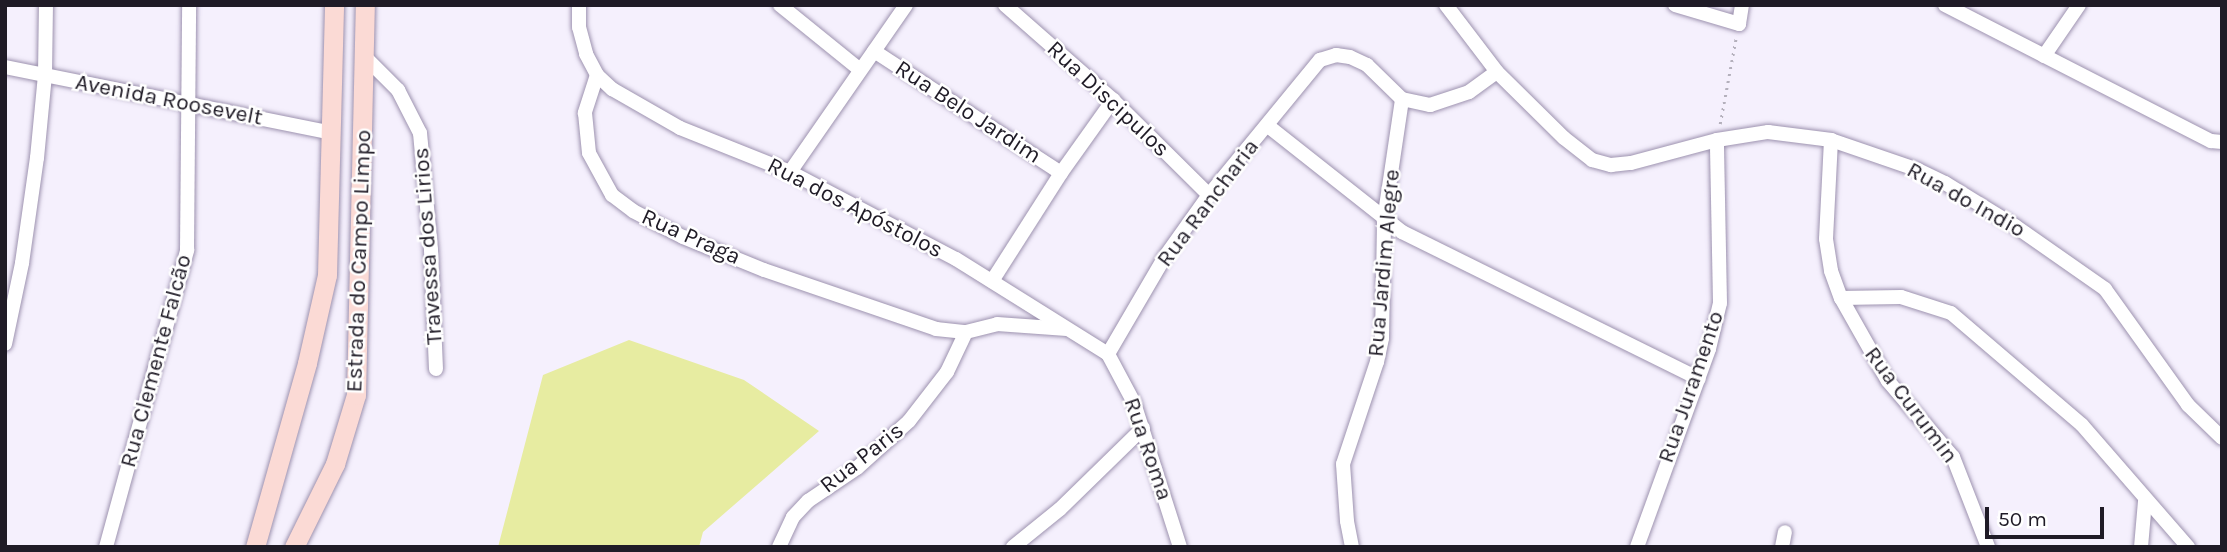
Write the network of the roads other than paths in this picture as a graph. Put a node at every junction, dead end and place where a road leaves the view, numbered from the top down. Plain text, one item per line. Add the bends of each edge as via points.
1 (46, 5) edge
2 (189, 5) edge
3 (334, 5) edge
4 (365, 5) edge
5 (579, 5) edge
6 (780, 5) edge
7 (906, 5) edge
8 (1005, 5) edge
9 (1446, 5) edge
10 (1675, 5) edge
11 (1742, 5) edge
12 (1945, 5) edge
13 (2079, 5) edge
14 (874, 51) junction
15 (2044, 56) junction
16 (365, 57) junction
17 (5, 66) edge
18 (859, 69) junction
19 (1497, 72) junction
20 (45, 75) junction
21 (597, 75) junction
22 (1402, 99) junction
23 (1113, 100) junction
24 (189, 103) junction
25 (1268, 126) junction
26 (332, 134) junction
27 (1717, 140) junction
28 (1831, 140) junction
29 (2222, 142) edge
30 (790, 172) junction
31 (1061, 173) junction
32 (1209, 195) junction
33 (1384, 220) junction
34 (992, 281) junction
35 (1841, 298) junction
36 (1068, 330) junction
37 (965, 332) junction
38 (5, 344) edge
39 (1108, 354) junction
40 (436, 369) dead end
41 (1699, 379) junction
42 (1143, 428) junction
43 (2222, 438) edge
44 (2145, 501) junction
45 (1018, 545) edge
46 (106, 547) edge
47 (255, 547) edge
48 (294, 547) edge
49 (779, 547) edge
50 (1180, 547) edge
51 (1352, 547) edge
52 (1637, 547) edge
53 (1988, 547) edge
54 (2141, 547) edge
55 (2188, 547) edge

1 - 20 street
2 - 24 street, Rua Clemente Falcão
3 - 26 street, Estrada do Campo Limpo
4 - 16 street, Estrada do Campo Limpo
5 - 21 street via 579,27
6 - 18 street, Rua Belo Jardim
7 - 14 street
8 - 23 street, Rua Discipulos
9 - 19 street, Rua do Indio
10 - 11 street via 1739,24
12 - 15 street
13 - 15 street
14 - 18 street
14 - 31 street, Rua Belo Jardim
15 - 29 street via 2211,141
16 - 40 street, Travessa dos Lirios via 398,90 419,133 433,271
16 - 48 street, Estrada do Campo Limpo via 356,395 335,464
17 - 20 street, Avenida Roosevelt
18 - 30 street
19 - 22 street via 1448,101 1430,105
19 - 27 street, Rua do Indio via 1564,138 1592,160 1611,166
20 - 24 street, Avenida Roosevelt
20 - 38 street via 22,263
21 - 30 street, Rua dos Apóstolos via 657,116
21 - 37 street, Rua Praga via 585,113 589,153 612,195 633,211 683,237 813,289 936,330
22 - 25 street, Rua Rancharia via 1367,65 1336,55 1320,60
22 - 33 street, Rua Jardim Alegre
23 - 31 street
23 - 32 street, Rua Discipulos
24 - 26 street, Avenida Roosevelt
24 - 46 street, Rua Clemente Falcão via 185,265
25 - 32 street, Rua Rancharia
25 - 33 street
26 - 47 street, Estrada do Campo Limpo via 329,254 323,299
27 - 28 street, Rua do Indio via 1768,132
27 - 41 street, Rua Juramento via 1720,303
28 - 35 street, Rua Curumin via 1826,239
28 - 43 street, Rua do Indio via 1945,183 2091,278 2117,305 2188,405
30 - 34 street, Rua dos Apóstolos
31 - 34 street
32 - 39 street, Rua Rancharia via 1164,258
33 - 41 street via 1444,255
33 - 51 street, Rua Jardim Alegre via 1382,338 1343,464
34 - 36 street, Rua dos Apóstolos
35 - 44 street via 1901,297 1951,313 2082,425
35 - 53 street, Rua Curumin via 1888,381 1953,457
36 - 37 street, Rua Praga via 997,324
36 - 39 street, Rua dos Apóstolos
37 - 49 street, Rua Paris via 947,372 909,422 857,468 808,501 793,517
39 - 42 street, Rua Roma
41 - 52 street, Rua Juramento
42 - 45 street
42 - 50 street, Rua Roma
44 - 54 street
44 - 55 street

